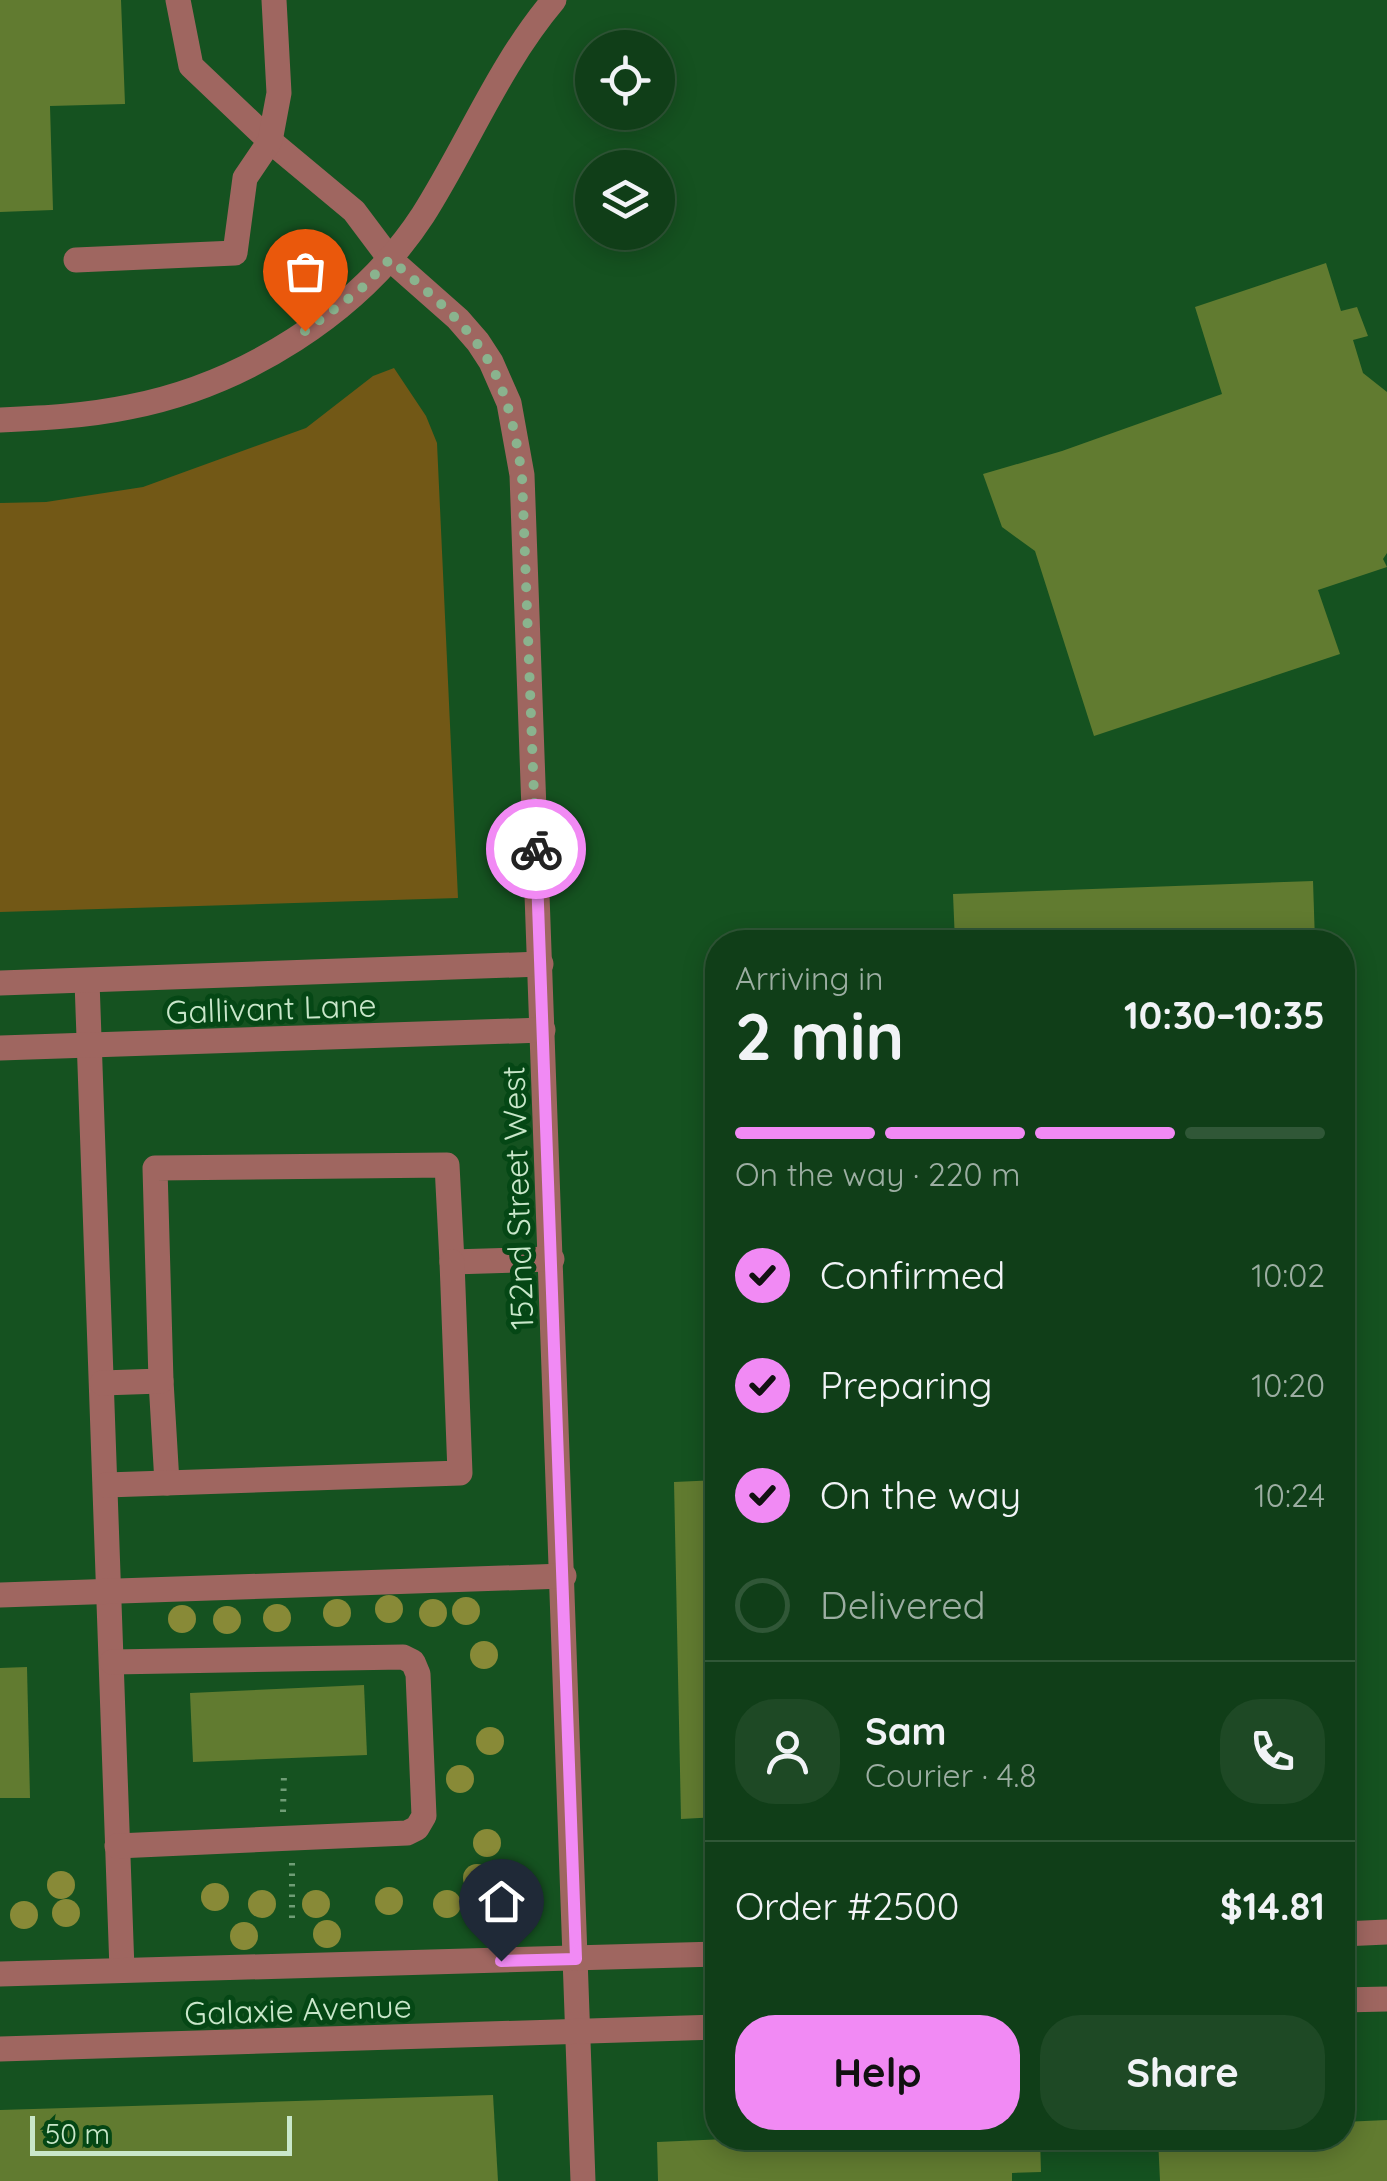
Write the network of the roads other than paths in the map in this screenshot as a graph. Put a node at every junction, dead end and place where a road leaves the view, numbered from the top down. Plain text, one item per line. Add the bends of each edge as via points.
1 (178, 0) edge
2 (274, 0) edge
3 (554, 0) edge
4 (270, 140) junction
5 (390, 259) junction
6 (76, 260) dead end
7 (0, 420) edge
8 (540, 964) junction
9 (86, 981) junction
10 (0, 983) edge
11 (544, 1030) junction
12 (90, 1047) junction
13 (0, 1048) edge
14 (552, 1259) junction
15 (452, 1262) junction
16 (161, 1381) junction
17 (102, 1383) junction
18 (167, 1483) junction
19 (106, 1485) junction
20 (564, 1576) junction
21 (110, 1592) junction
22 (0, 1594) edge
23 (112, 1662) junction
24 (118, 1846) junction
25 (1387, 1932) edge
26 (1355, 1933) edge
27 (705, 1954) edge
28 (576, 1959) junction
29 (122, 1970) junction
30 (0, 1974) edge
31 (1387, 1999) edge
32 (1355, 2000) edge
33 (705, 2028) edge
34 (579, 2034) junction
35 (0, 2050) edge
36 (582, 2181) edge

1 - 4 street, 152nd Street West via 191,66
2 - 4 street via 279,94
3 - 5 street
4 - 5 street, 152nd Street West via 354,211
4 - 6 street via 244,178 235,253
5 - 7 street via 330,314 211,383 97,413
5 - 8 street, 152nd Street West via 478,342 516,427
8 - 9 street, Gallivant Lane
8 - 11 street, 152nd Street West
9 - 10 street, Gallivant Lane
9 - 12 street
11 - 12 street, Gallivant Lane
11 - 14 street, 152nd Street West
12 - 13 street, Gallivant Lane
12 - 17 street
14 - 15 street
14 - 20 street, 152nd Street West
15 - 16 street via 447,1165 155,1168
15 - 18 street via 460,1473
16 - 17 street
16 - 18 street
17 - 19 street
18 - 19 street
19 - 21 street
20 - 21 street
20 - 28 street, 152nd Street West
21 - 22 street
21 - 23 street
23 - 24 street
23 - 24 street via 403,1657 418,1674 424,1816 407,1833
24 - 29 street
25 - 26 street
27 - 28 street, Galaxie Avenue
28 - 29 street, Galaxie Avenue
28 - 34 street, 152nd Street West
29 - 30 street, Galaxie Avenue
31 - 32 street
33 - 34 street, Galaxie Avenue
34 - 35 street, Galaxie Avenue
34 - 36 street, 152nd Street West

